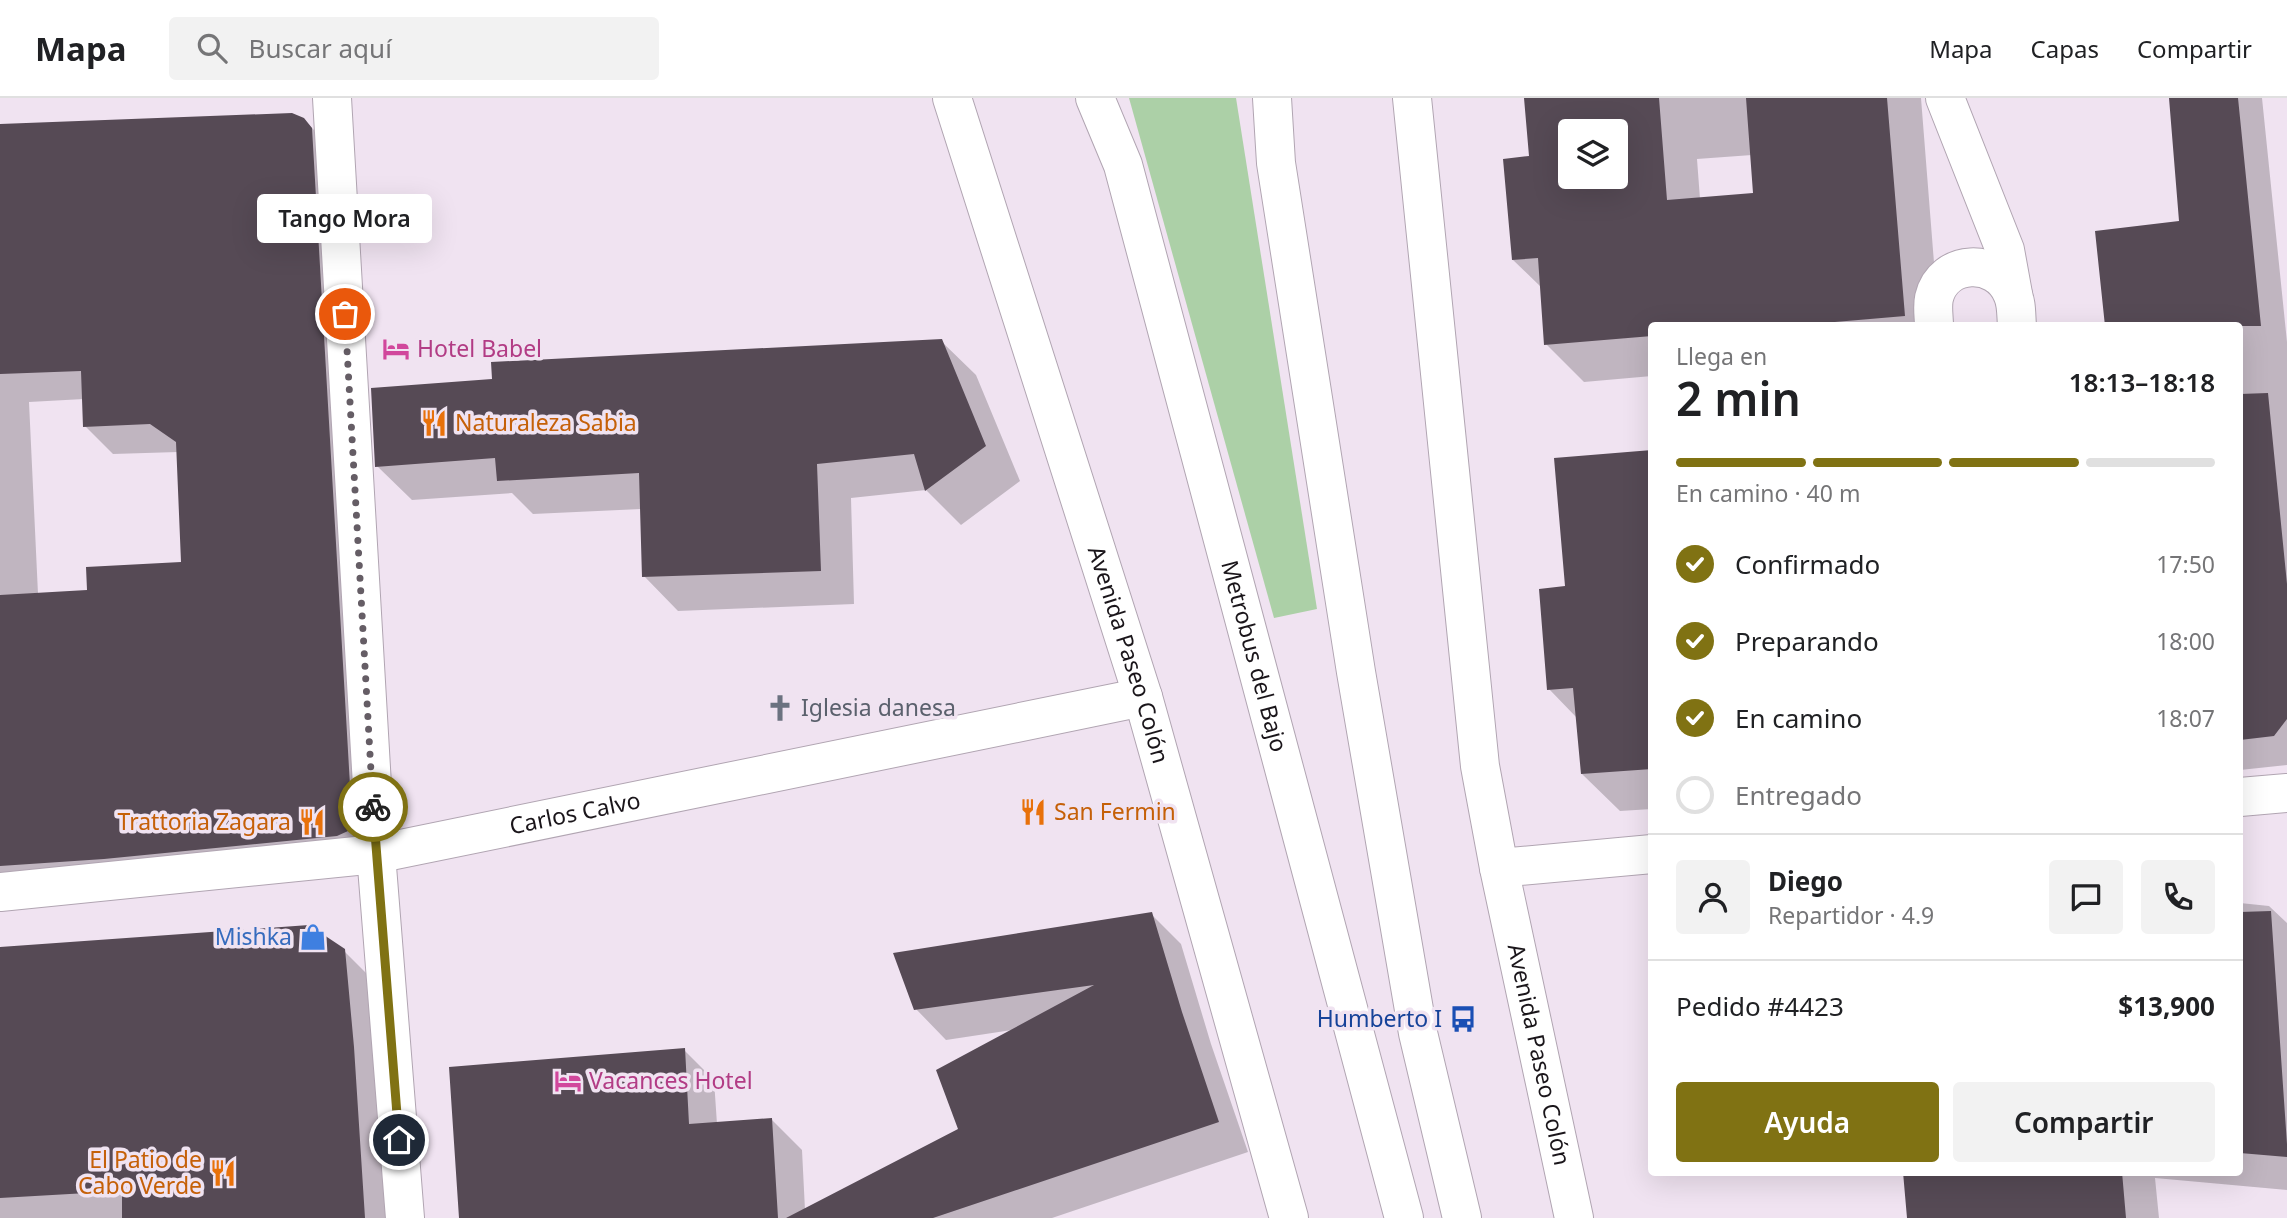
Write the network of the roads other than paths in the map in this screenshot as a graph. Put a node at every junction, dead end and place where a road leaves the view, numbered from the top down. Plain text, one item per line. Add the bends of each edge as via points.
1 (332, 98) edge
2 (952, 98) edge
3 (1095, 98) edge
4 (1272, 98) edge
5 (1412, 98) edge
6 (1945, 98) edge
7 (2015, 310) edge
8 (1934, 322) edge
9 (1143, 697) junction
10 (2287, 793) edge
11 (2243, 797) edge
12 (1648, 854) edge
13 (376, 855) junction
14 (1499, 869) junction
15 (0, 892) edge
16 (405, 1218) edge
17 (1289, 1218) edge
18 (1404, 1218) edge
19 (1462, 1218) edge
20 (1574, 1218) edge

1 - 13 street
2 - 9 street, Avenida Paseo Colón
3 - 18 street, Metrobus del Bajo via 1126,177
4 - 19 street via 1276,163 1356,672 1418,1033
5 - 14 street, Avenida Paseo Colón via 1480,766
6 - 7 street via 2005,250
7 - 8 street via 1998,274 1968,267 1952,273 1938,288
9 - 13 street, Carlos Calvo
9 - 17 street, Avenida Paseo Colón
10 - 11 street
12 - 14 street
13 - 15 street, Carlos Calvo
13 - 16 street
14 - 20 street, Avenida Paseo Colón

